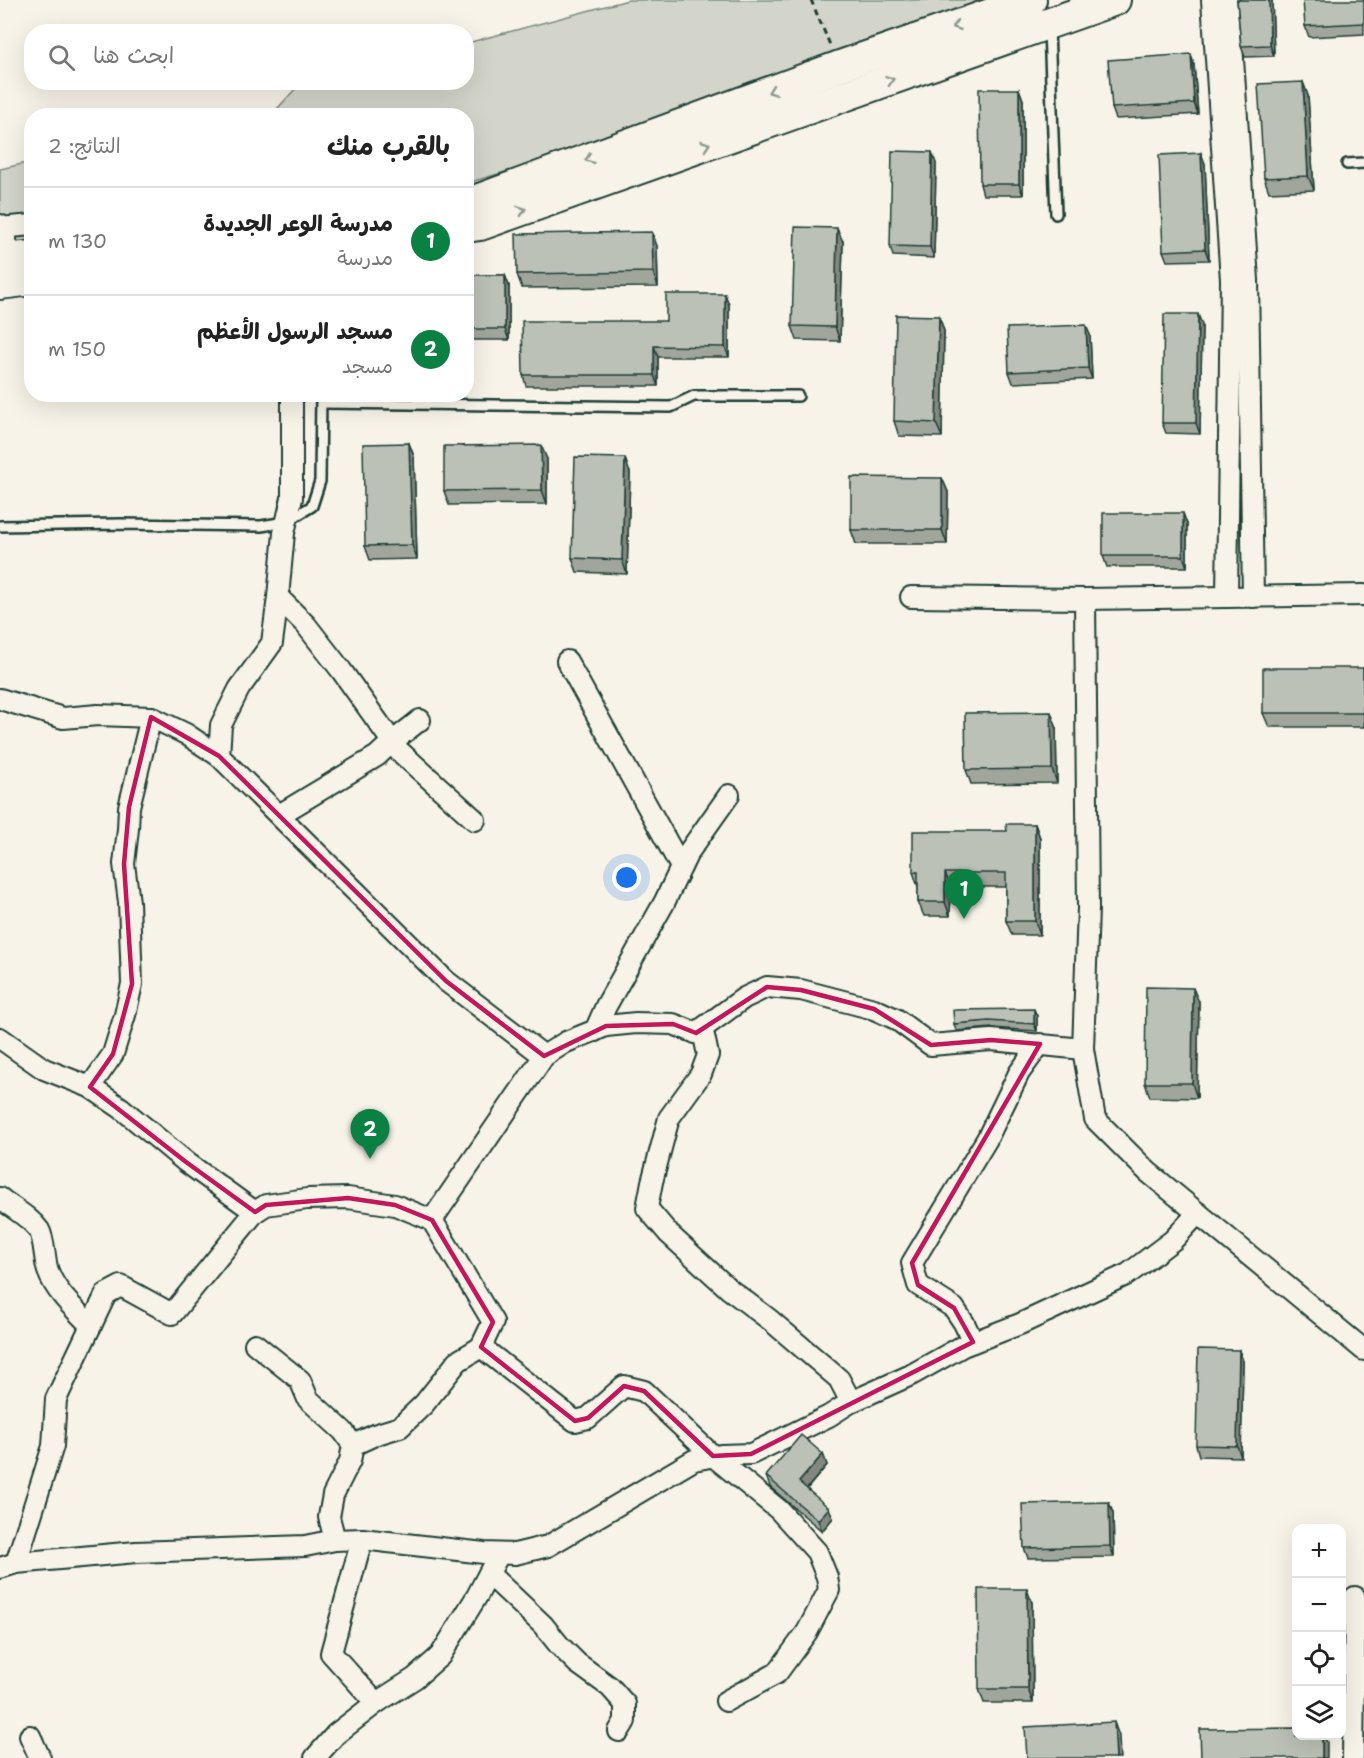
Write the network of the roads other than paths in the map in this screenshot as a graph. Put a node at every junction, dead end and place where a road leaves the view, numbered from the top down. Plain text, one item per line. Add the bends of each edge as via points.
1 (1031, 0) edge
2 (1115, 0) edge
3 (1212, 0) edge
4 (1229, 0) edge
5 (1049, 24) junction
6 (1347, 164) dead end
7 (1364, 164) edge
8 (474, 201) edge
9 (1056, 214) dead end
10 (24, 226) edge
11 (474, 226) edge
12 (1, 227) edge
13 (11, 264) edge
14 (24, 274) edge
15 (798, 396) dead end
16 (292, 402) edge
17 (321, 402) edge
18 (452, 402) edge
19 (286, 522) junction
20 (0, 526) edge
21 (1364, 595) edge
22 (278, 597) junction
23 (911, 597) dead end
24 (1227, 597) junction
25 (1253, 597) junction
26 (1085, 599) junction
27 (567, 661) dead end
28 (0, 699) edge
29 (151, 717) junction
30 (420, 720) dead end
31 (392, 742) junction
32 (219, 756) junction
33 (729, 795) dead end
34 (279, 815) junction
35 (475, 820) dead end
36 (681, 867) junction
37 (595, 1031) junction
38 (696, 1033) junction
39 (0, 1038) edge
40 (1040, 1044) junction
41 (1083, 1049) junction
42 (544, 1056) junction
43 (90, 1087) junction
44 (0, 1198) edge
45 (255, 1212) junction
46 (1198, 1213) junction
47 (432, 1220) junction
48 (91, 1326) junction
49 (973, 1342) junction
50 (255, 1344) dead end
51 (481, 1347) junction
52 (1364, 1350) edge
53 (851, 1402) junction
54 (353, 1445) junction
55 (713, 1456) junction
56 (362, 1539) junction
57 (335, 1540) junction
58 (499, 1554) junction
59 (8, 1566) edge
60 (489, 1574) junction
61 (1355, 1597) dead end
62 (726, 1701) dead end
63 (376, 1703) junction
64 (619, 1731) dead end
65 (30, 1736) dead end
66 (40, 1758) edge
67 (315, 1758) edge
68 (1353, 1758) edge

1 -> 8 main road
2 - 5 main road
3 - 24 street via 1231,280
4 - 25 street via 1248,280
5 - 9 lane
11 -> 5 main road
6 - 7 lane
10 - 12 street
12 - 13 street
13 - 14 main road
15 - 18 lane via 694,396 671,407
16 - 19 street via 292,498
17 - 19 lane via 320,481 312,506
19 - 20 lane via 261,526
19 - 22 street
21 - 25 street
22 - 31 street via 306,625
22 - 32 street via 272,642 239,689 221,725
23 - 26 street
24 - 25 street
24 - 26 street
26 - 41 street via 1088,908
27 - 36 street
28 - 29 street via 63,718
29 - 32 street
29 - 43 street via 129,807 124,864 132,984 113,1054
30 - 31 street
31 - 34 street via 377,756
31 - 35 street
32 - 34 street
33 - 36 street
34 - 42 street via 446,981
36 - 37 street
37 - 38 street via 636,1023 673,1024
37 - 42 street
38 - 40 street via 744,998 767,987 801,990 873,1009 896,1019 931,1045 991,1040
38 - 53 street via 704,1036 708,1055 701,1074 669,1118 647,1208 669,1234 729,1289 839,1379
39 - 43 street via 45,1069
40 - 41 street
40 - 49 street via 1019,1073 987,1139 912,1263 918,1285 954,1308
41 - 46 street via 1095,1119 1148,1172
42 - 47 street
43 - 45 street
44 - 48 street via 25,1215 40,1232 49,1272 62,1296
45 - 47 street via 266,1205 348,1198 394,1205
45 - 48 street via 172,1314 121,1286 106,1293
46 - 49 street via 1173,1240 1128,1275
46 - 52 street
47 - 51 street via 493,1322
48 - 59 street via 56,1399 53,1446
49 - 53 street
50 - 54 street via 300,1380 308,1399
51 - 54 street via 458,1361 400,1427
51 - 55 street via 575,1421 588,1418 624,1386 644,1391
53 - 55 street via 751,1454
54 - 57 street via 350,1461 333,1495 329,1517
55 - 58 street via 694,1460 548,1546
55 - 62 street via 779,1510 817,1552 828,1590 807,1632 777,1673
56 - 57 street
56 - 58 street
56 - 63 street via 331,1653
57 - 59 street via 304,1546 136,1552
58 - 60 street
60 - 63 street via 440,1656
60 - 64 street via 577,1663 610,1687 625,1704 625,1721
61 - 68 street
63 - 67 street via 336,1734
65 - 66 street

